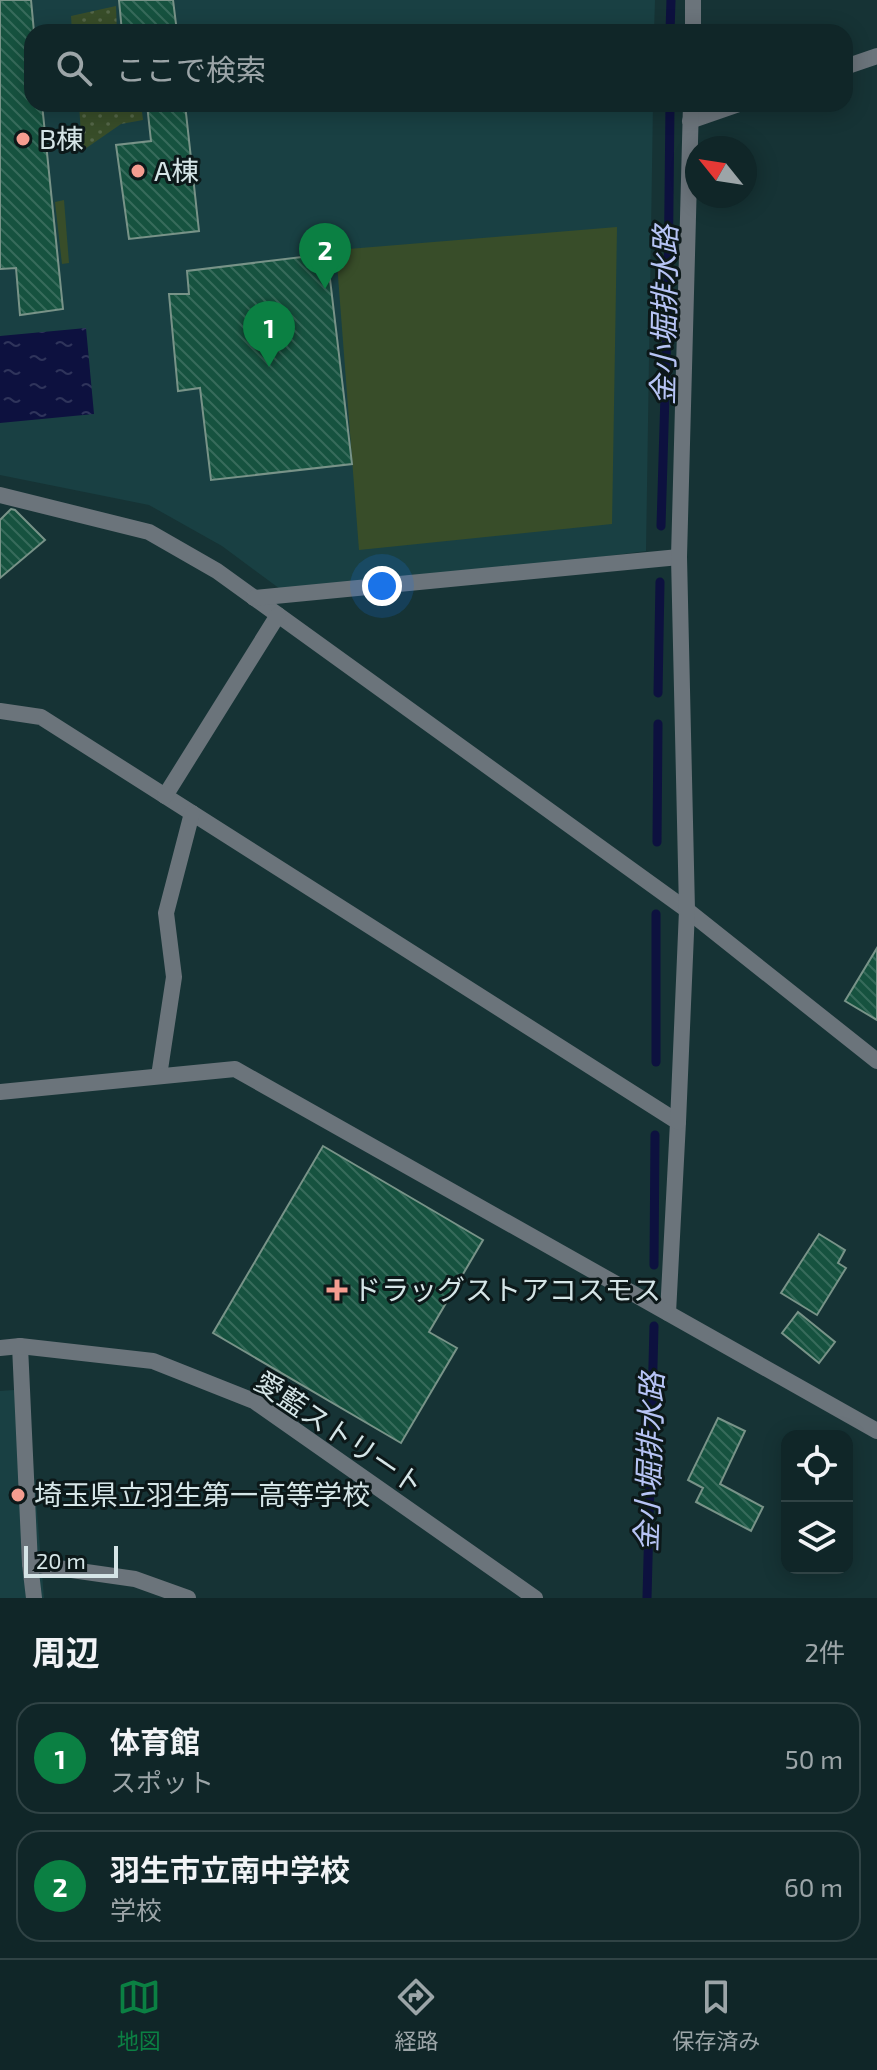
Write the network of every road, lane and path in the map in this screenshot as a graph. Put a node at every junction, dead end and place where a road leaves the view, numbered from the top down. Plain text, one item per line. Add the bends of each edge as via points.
1 (693, 0) edge
2 (693, 24) edge
3 (877, 56) edge
4 (853, 64) edge
5 (691, 112) edge
6 (0, 495) edge
7 (679, 557) junction
8 (254, 598) junction
9 (278, 615) junction
10 (0, 711) edge
11 (165, 796) junction
12 (192, 813) junction
13 (687, 910) junction
14 (877, 1061) edge
15 (159, 1076) junction
16 (0, 1092) edge
17 (678, 1122) junction
18 (668, 1313) junction
19 (20, 1346) junction
20 (0, 1348) edge
21 (877, 1431) edge
22 (30, 1564) junction
23 (34, 1598) edge
24 (188, 1598) edge
25 (535, 1598) edge

1 - 2 street
3 - 4 street
5 - 7 street
6 - 8 street via 149,532
7 - 8 street
7 - 13 street
8 - 9 street
9 - 11 street
9 - 13 street
10 - 11 street via 41,717
11 - 12 street
12 - 15 street via 166,913 174,977
12 - 17 street
13 - 14 street
13 - 17 street
15 - 16 street
15 - 18 street via 235,1069
17 - 18 street
18 - 21 street
19 - 20 street, 愛藍ストリート
19 - 22 street
19 - 25 street, 愛藍ストリート via 153,1361 254,1401
22 - 23 street
22 - 24 street via 135,1579

